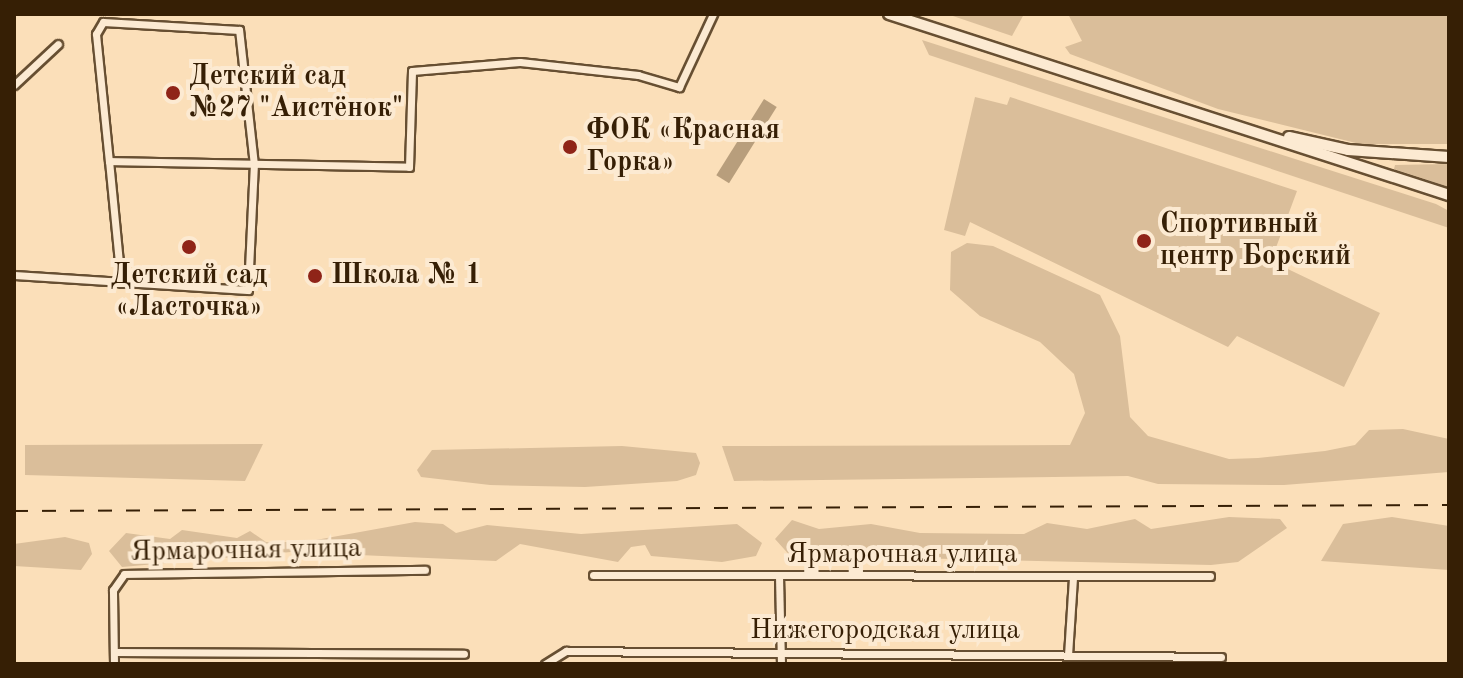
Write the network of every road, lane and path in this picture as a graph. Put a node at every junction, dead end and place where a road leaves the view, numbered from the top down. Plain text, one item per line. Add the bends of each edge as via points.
1 (713, 14) edge
2 (889, 14) edge
3 (910, 17) edge
4 (147, 18) edge
5 (58, 44) dead end
6 (14, 85) edge
7 (1235, 124) junction
8 (1449, 157) edge
9 (109, 161) junction
10 (254, 165) junction
11 (1449, 195) edge
12 (14, 275) edge
13 (121, 283) junction
14 (425, 570) dead end
15 (593, 575) dead end
16 (779, 576) junction
17 (1210, 576) dead end
18 (1073, 578) junction
19 (114, 652) junction
20 (781, 652) junction
21 (464, 654) dead end
22 (1068, 655) junction
23 (1221, 657) dead end
24 (547, 661) edge
25 (114, 664) edge
26 (781, 664) edge

1 - 10 street via 679,87 520,62 412,71 409,167
2 - 3 main road
3 - 7 main road
4 - 9 street via 110,20 96,34
4 - 10 street via 243,34
5 - 6 street
7 - 8 main road via 1348,150
7 - 11 main road
9 - 10 street
9 - 13 street
10 - 13 street via 248,290
12 - 13 street
14 - 19 street, Ярмарочная улица via 116,578
15 - 16 street, Ярмарочная улица
16 - 18 street, Ярмарочная улица
16 - 20 street
17 - 18 street, Ярмарочная улица
18 - 22 street
19 - 21 street
19 - 25 street
20 - 22 street, Нижегородская улица
20 - 24 street, Нижегородская улица via 566,651
20 - 26 street
22 - 23 street, Нижегородская улица

